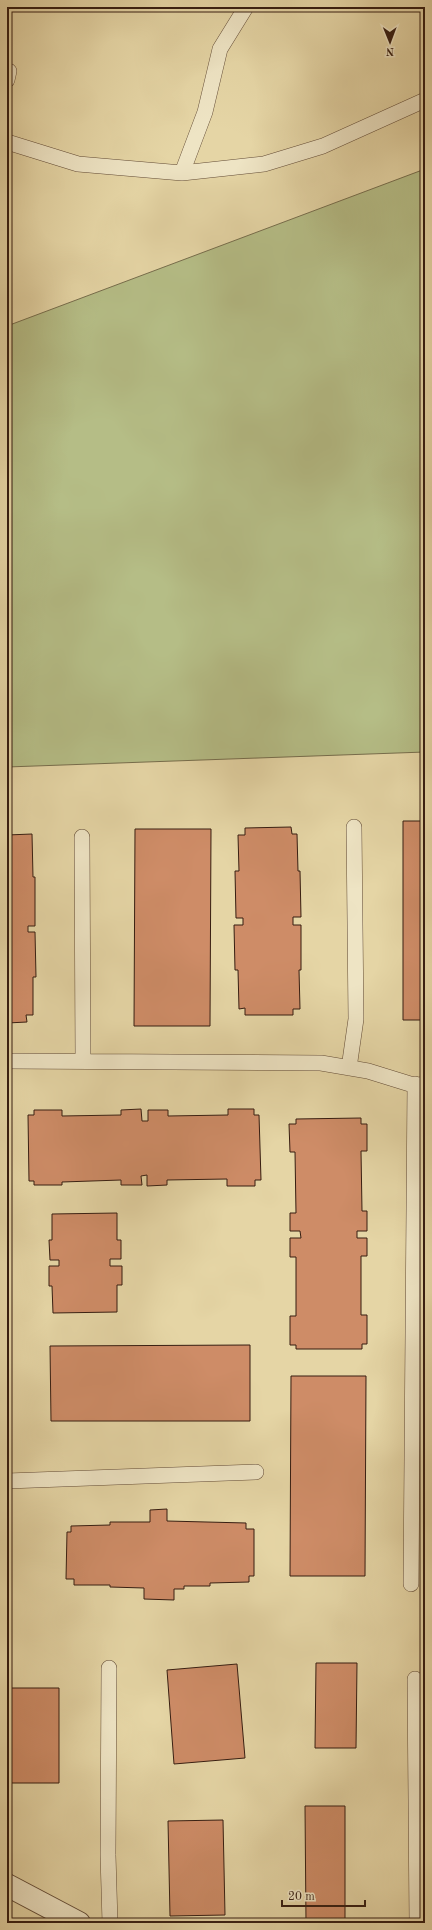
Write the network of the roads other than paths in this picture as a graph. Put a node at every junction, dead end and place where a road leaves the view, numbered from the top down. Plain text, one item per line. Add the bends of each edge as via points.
1 (246, 7) edge
2 (425, 100) edge
3 (7, 142) edge
4 (182, 173) junction
5 (354, 827) dead end
6 (82, 837) dead end
7 (7, 1061) edge
8 (82, 1061) junction
9 (349, 1068) junction
10 (420, 1085) edge
11 (256, 1472) dead end
12 (7, 1481) edge
13 (411, 1584) dead end
14 (109, 1668) dead end
15 (415, 1679) dead end
16 (7, 1885) edge
17 (79, 1923) edge
18 (110, 1923) edge
19 (418, 1923) edge

1 - 4 lane via 220,48 205,112
2 - 4 lane via 323,146 264,164
3 - 4 lane via 78,164
5 - 9 lane via 356,1019
6 - 8 lane
7 - 8 lane
8 - 9 lane via 321,1063
9 - 10 lane
10 - 13 lane
11 - 12 lane
14 - 18 lane
15 - 19 lane
16 - 17 street

